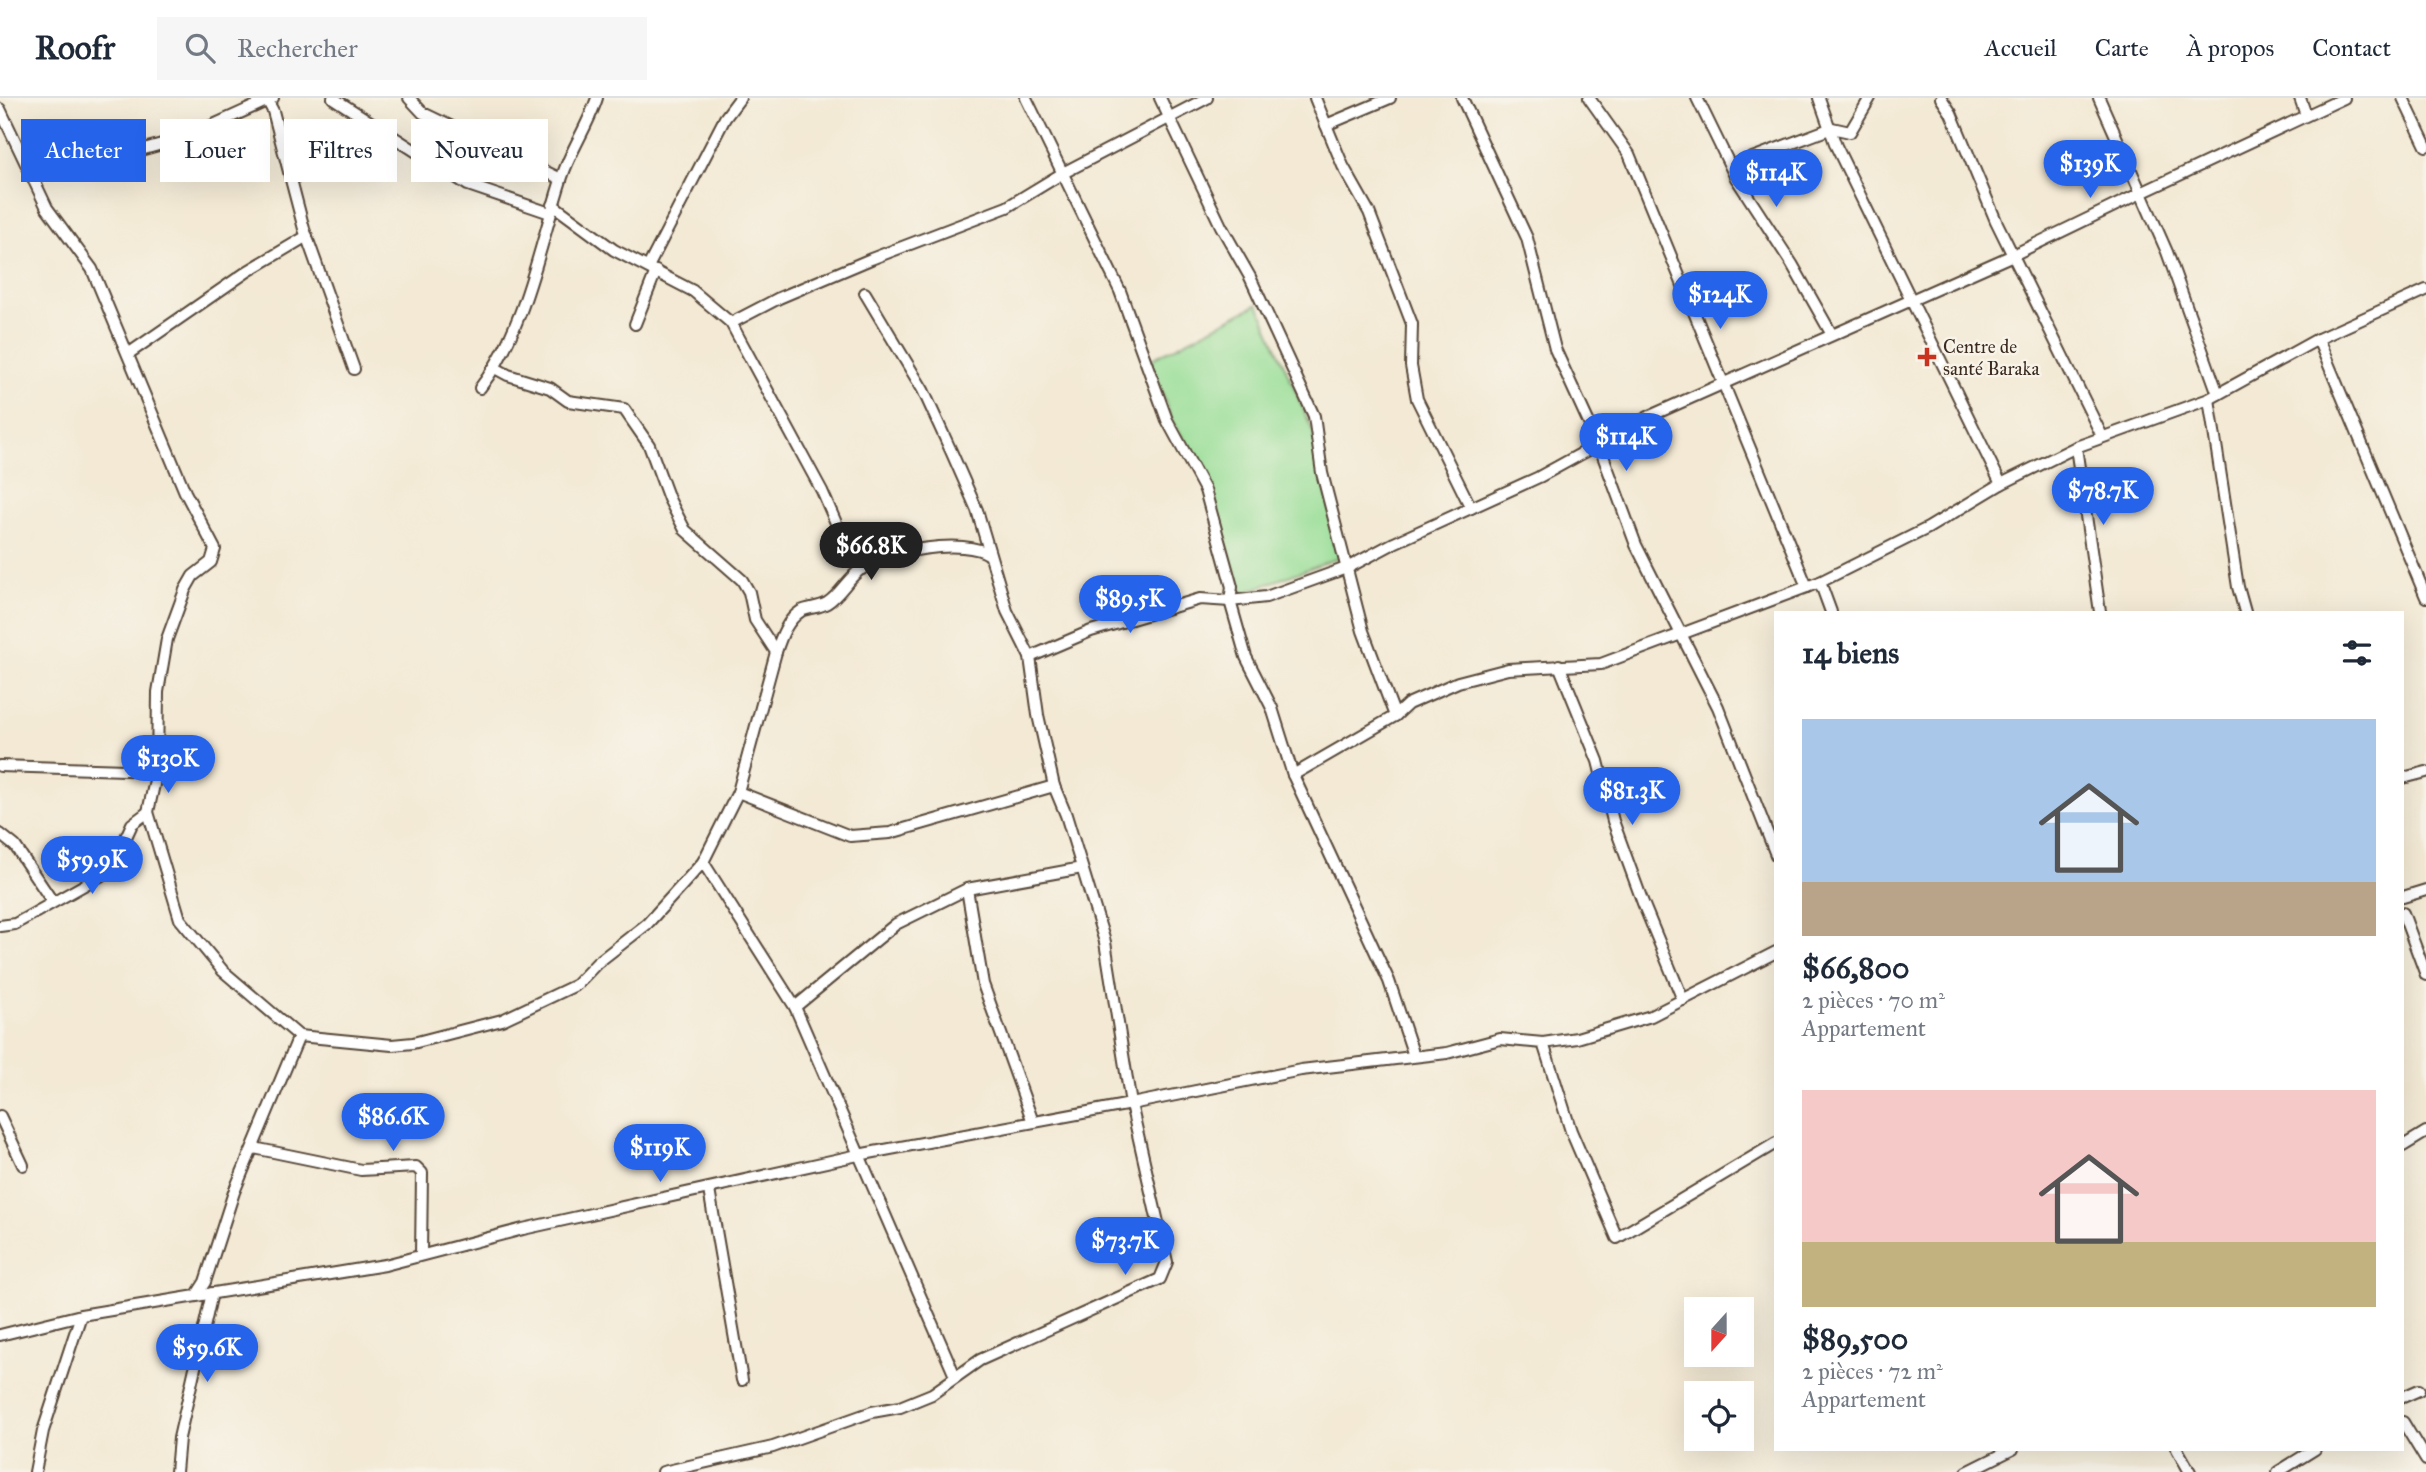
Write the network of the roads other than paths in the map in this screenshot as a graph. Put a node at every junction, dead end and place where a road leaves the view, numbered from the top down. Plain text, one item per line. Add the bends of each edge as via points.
1 (333, 98) edge
2 (409, 98) edge
3 (597, 98) edge
4 (740, 98) edge
5 (1026, 98) edge
6 (1160, 98) edge
7 (1208, 98) edge
8 (1315, 98) edge
9 (1390, 98) edge
10 (1462, 98) edge
11 (1590, 98) edge
12 (1697, 98) edge
13 (1819, 98) edge
14 (1870, 98) edge
15 (1941, 98) edge
16 (2099, 98) edge
17 (2301, 98) edge
18 (2344, 98) edge
19 (2403, 98) edge
20 (269, 99) edge
21 (0, 109) edge
22 (2306, 115) junction
23 (1171, 119) junction
24 (1326, 125) junction
25 (1832, 128) junction
26 (2426, 146) edge
27 (146, 148) edge
28 (1731, 166) junction
29 (1063, 173) junction
30 (561, 179) junction
31 (2141, 193) junction
32 (552, 209) junction
33 (307, 236) junction
34 (2013, 255) junction
35 (652, 269) junction
36 (2426, 290) edge
37 (865, 293) dead end
38 (1913, 299) junction
39 (731, 323) junction
40 (635, 324) dead end
41 (1831, 333) junction
42 (2318, 339) junction
43 (128, 355) junction
44 (495, 368) junction
45 (354, 369) dead end
46 (1724, 382) junction
47 (480, 388) dead end
48 (2214, 397) junction
49 (2102, 436) junction
50 (1599, 445) junction
51 (2076, 447) junction
52 (2001, 484) junction
53 (1471, 508) junction
54 (990, 555) junction
55 (1349, 567) junction
56 (862, 569) junction
57 (1820, 582) junction
58 (1807, 587) junction
59 (2426, 597) edge
60 (1230, 601) junction
61 (1831, 611) edge
62 (2101, 611) edge
63 (2245, 611) edge
64 (1682, 633) junction
65 (776, 652) junction
66 (1030, 657) junction
67 (1559, 665) junction
68 (1395, 716) junction
69 (0, 766) edge
70 (157, 771) junction
71 (2426, 772) edge
72 (1293, 775) junction
73 (2404, 778) edge
74 (1054, 786) junction
75 (738, 792) junction
76 (148, 812) junction
77 (0, 834) edge
78 (1774, 850) edge
79 (703, 862) junction
80 (1082, 867) junction
81 (967, 889) junction
82 (2426, 890) edge
83 (2404, 897) edge
84 (52, 901) junction
85 (2404, 916) edge
86 (0, 926) edge
87 (1774, 953) edge
88 (2426, 975) edge
89 (1683, 1000) junction
90 (795, 1007) junction
91 (299, 1036) junction
92 (1543, 1043) junction
93 (1414, 1056) junction
94 (1131, 1104) junction
95 (0, 1116) edge
96 (1033, 1122) junction
97 (2426, 1132) edge
98 (1774, 1144) edge
99 (2404, 1145) edge
100 (254, 1148) junction
101 (858, 1155) junction
102 (23, 1165) dead end
103 (709, 1190) junction
104 (421, 1255) junction
105 (212, 1293) junction
106 (195, 1296) junction
107 (81, 1315) junction
108 (0, 1335) edge
109 (956, 1376) junction
110 (742, 1380) dead end
111 (2419, 1390) dead end
112 (2404, 1397) edge
113 (2404, 1424) edge
114 (2008, 1451) edge
115 (2177, 1451) edge
116 (2312, 1451) edge
117 (2426, 1460) edge
118 (36, 1472) edge
119 (176, 1472) edge
120 (663, 1472) edge
121 (1967, 1472) edge
122 (2190, 1472) edge
123 (2278, 1472) edge

1 - 32 street via 468,185
2 - 30 street via 423,113
3 - 30 street
4 - 35 street via 725,118
5 - 29 street
6 - 23 street
7 - 23 street
8 - 24 street
9 - 24 street
10 - 50 street via 1527,238 1555,349
11 - 46 street via 1629,154
12 - 28 street
13 - 25 street
14 - 25 street via 1850,132
15 - 34 street
16 - 31 street
17 - 22 street
18 - 22 street
19 - 26 street
20 - 27 street via 187,137
20 - 33 street
21 - 43 street via 47,208 92,269
22 - 31 street
23 - 29 street
23 - 55 street via 1314,416 1322,473
24 - 53 street via 1369,212 1412,324 1411,366 1417,399
25 - 28 street
25 - 38 street via 1836,146
28 - 41 street
29 - 39 street via 1007,207 871,259
29 - 60 street via 1120,291 1167,419 1205,491 1232,587
30 - 32 street
31 - 34 street
31 - 48 street via 2167,252
32 - 35 street via 595,239
32 - 44 street via 527,295
33 - 43 street via 248,271
33 - 45 street
34 - 38 street
34 - 49 street
35 - 39 street via 693,291
35 - 40 street
36 - 42 street
37 - 54 street via 923,390 977,510
38 - 41 street
38 - 52 street
39 - 56 street via 822,491 851,557
41 - 46 street
42 - 48 street
42 - 59 street
43 - 70 street via 185,492 215,549 211,562 193,576 185,590 167,639 159,692
44 - 47 street
44 - 65 street via 551,388 568,401 624,409 649,445 685,530 742,580 755,620
46 - 50 street
46 - 58 street
48 - 49 street
48 - 63 street
49 - 51 street
50 - 53 street
50 - 64 street via 1636,545
51 - 52 street
51 - 62 street
52 - 57 street via 1928,528
53 - 55 street
54 - 56 street via 970,547 925,550 883,558
54 - 66 street via 1007,611
55 - 60 street via 1266,597
55 - 68 street via 1363,631
56 - 65 street via 828,603 801,611 789,622
57 - 58 street
57 - 61 street
58 - 64 street
60 - 66 street via 1200,598 1091,631
60 - 72 street via 1246,657 1272,708
64 - 67 street via 1601,664
64 - 78 street via 1718,708
65 - 75 street
66 - 74 street
67 - 68 street via 1508,668 1458,682 1408,704
67 - 89 street via 1598,761 1613,821
68 - 72 street
69 - 70 street
70 - 76 street
71 - 73 street
72 - 93 street via 1389,981
74 - 75 street via 864,836 850,836
74 - 80 street
75 - 79 street
76 - 84 street via 132,824 111,870
76 - 91 street via 180,919 198,946
77 - 84 street via 15,846
79 - 90 street
79 - 91 street via 636,936 597,963 576,985 532,1008 450,1036 413,1043
80 - 81 street
80 - 94 street via 1107,956
81 - 90 street via 896,924
81 - 96 street via 983,984
82 - 83 street
84 - 86 street via 15,924
85 - 88 street
87 - 89 street
89 - 92 street via 1651,1016
90 - 101 street
91 - 100 street
92 - 93 street via 1500,1039
92 - 98 street via 1570,1131 1617,1238
93 - 94 street via 1301,1070
94 - 96 street
94 - 109 street via 1167,1262 1160,1279 979,1360
95 - 102 street
96 - 101 street
97 - 99 street
100 - 104 street via 361,1170 416,1167 422,1173
100 - 106 street via 234,1192 205,1282
101 - 103 street
101 - 109 street
103 - 104 street via 523,1228
103 - 110 street
104 - 105 street
105 - 106 street
105 - 119 street via 179,1438
106 - 107 street
107 - 108 street
107 - 118 street via 43,1431
109 - 120 street via 932,1394 900,1407 773,1447
111 - 112 street
113 - 117 street
114 - 121 street
115 - 122 street
116 - 123 street

